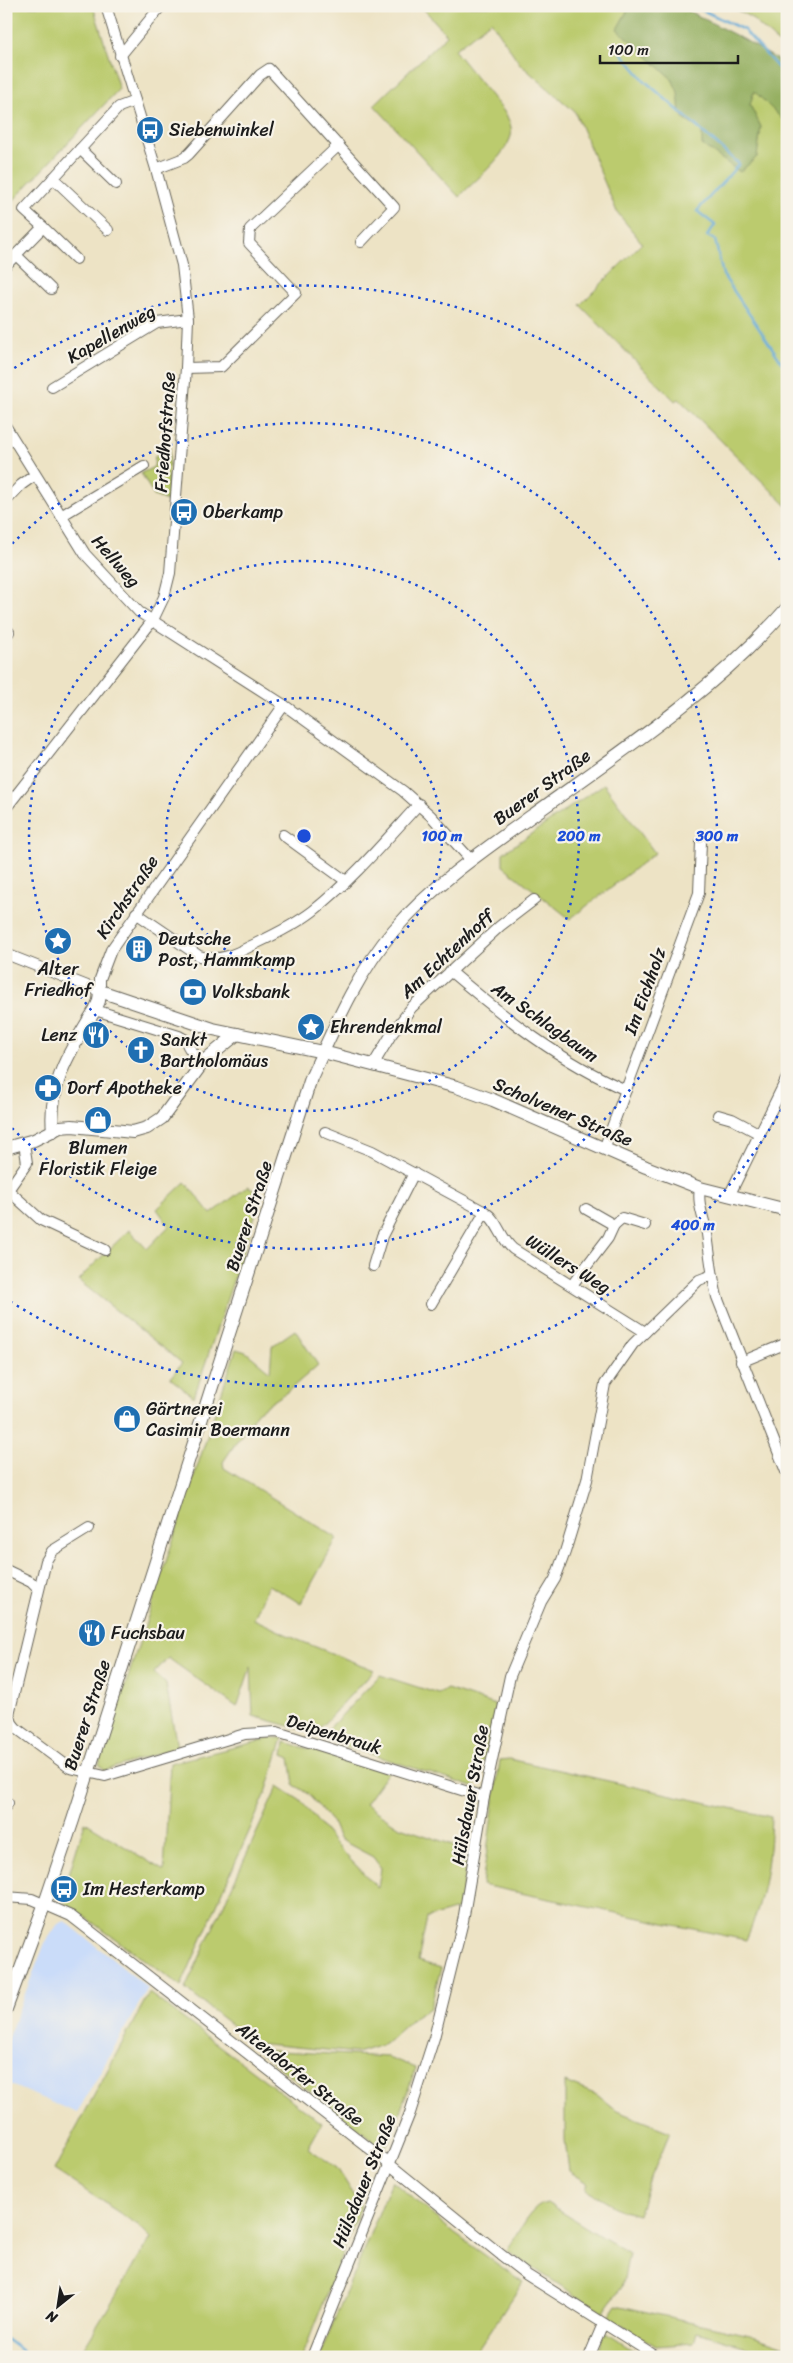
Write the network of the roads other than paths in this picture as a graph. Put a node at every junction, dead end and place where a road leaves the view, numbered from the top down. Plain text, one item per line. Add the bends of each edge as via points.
1 (106, 6) edge
2 (162, 6) edge
3 (120, 56) junction
4 (135, 101) junction
5 (339, 145) junction
6 (80, 149) junction
7 (156, 168) junction
8 (53, 178) junction
9 (116, 184) dead end
10 (42, 227) junction
11 (108, 230) dead end
12 (361, 242) dead end
13 (16, 255) junction
14 (76, 259) dead end
15 (6, 265) edge
16 (52, 289) dead end
17 (188, 319) junction
18 (186, 368) junction
19 (52, 387) dead end
20 (6, 427) edge
21 (144, 466) dead end
22 (35, 475) junction
23 (6, 501) edge
24 (61, 516) junction
25 (787, 608) edge
26 (153, 620) junction
27 (284, 705) junction
28 (419, 804) junction
29 (6, 808) edge
30 (283, 835) dead end
31 (701, 842) dead end
32 (471, 860) junction
33 (346, 881) junction
34 (534, 900) dead end
35 (136, 913) junction
36 (6, 954) edge
37 (450, 972) junction
38 (100, 992) junction
39 (95, 1010) junction
40 (237, 1034) junction
41 (323, 1052) junction
42 (204, 1061) junction
43 (373, 1065) junction
44 (787, 1078) edge
45 (626, 1090) junction
46 (718, 1115) dead end
47 (53, 1131) junction
48 (325, 1132) dead end
49 (760, 1134) junction
50 (24, 1143) junction
51 (6, 1148) edge
52 (604, 1149) junction
53 (414, 1173) junction
54 (700, 1188) junction
55 (7, 1192) edge
56 (729, 1196) junction
57 (586, 1208) dead end
58 (787, 1210) edge
59 (485, 1212) junction
60 (614, 1225) junction
61 (645, 1225) dead end
62 (105, 1250) dead end
63 (373, 1266) dead end
64 (712, 1275) junction
65 (572, 1285) junction
66 (431, 1304) dead end
67 (645, 1332) junction
68 (787, 1343) edge
69 (741, 1362) junction
70 (787, 1474) edge
71 (89, 1528) dead end
72 (6, 1570) edge
73 (38, 1589) junction
74 (87, 1773) junction
75 (484, 1797) junction
76 (8, 1894) edge
77 (45, 1903) junction
78 (6, 2009) edge
79 (388, 2165) junction
80 (603, 2324) junction
81 (312, 2357) edge
82 (588, 2357) edge
83 (657, 2357) edge

1 - 3 street, Friedhofstraße
2 - 3 street
3 - 4 street, Friedhofstraße
4 - 6 street via 119,107
4 - 7 street, Friedhofstraße
5 - 7 street via 268,69 189,154
5 - 12 street via 394,207
5 - 18 street via 250,229 249,243 296,293 221,367
6 - 8 street
6 - 9 street
7 - 17 street, Friedhofstraße via 182,264
8 - 10 street via 24,210
8 - 11 street
10 - 13 street
10 - 14 street
13 - 15 street
13 - 16 street
17 - 18 street, Friedhofstraße
17 - 19 street, Kapellenweg via 157,323
18 - 26 street, Friedhofstraße via 170,573 164,597
20 - 22 street, Hellweg
21 - 24 street
22 - 23 street
22 - 24 street, Hellweg
24 - 26 street, Hellweg via 98,570 139,612
25 - 32 main road, Buerer Straße via 740,658 694,698
26 - 27 street
26 - 29 street, Friedhofstraße
27 - 28 street
27 - 35 street, Kirchstraße
28 - 32 street
28 - 33 street
30 - 33 street
31 - 45 street, Im Eichholz via 699,892
32 - 41 main road, Buerer Straße via 392,932 349,998
33 - 35 street via 296,922 224,958 210,960 199,956
34 - 37 street, Am Echtenhoff
35 - 38 street, Kirchstraße via 111,950 100,980
36 - 38 street
37 - 43 street, Am Echtenhoff via 412,1008 391,1034
37 - 45 street, Am Schlagbaum via 570,1062
38 - 39 main road, Kirchstraße
38 - 40 main road, Scholvener Straße
39 - 42 street via 179,1036
39 - 47 main road, Kirchstraße via 61,1069
40 - 41 main road, Scholvener Straße
40 - 42 main road
41 - 43 main road, Scholvener Straße
41 - 74 main road, Buerer Straße via 308,1088
42 - 47 main road via 162,1118 147,1128 133,1132 72,1126
43 - 52 main road, Scholvener Straße via 493,1100
44 - 49 street
45 - 52 street, Im Eichholz
46 - 49 street
47 - 50 main road
48 - 53 street, Wüllers Weg
49 - 56 street
50 - 51 main road
50 - 55 street via 27,1163
52 - 54 main road, Scholvener Straße
53 - 59 street, Wüllers Weg
53 - 63 street via 382,1236
54 - 56 main road, Scholvener Straße
54 - 64 street via 698,1199 707,1233
55 - 62 street via 41,1220
56 - 58 main road, Scholvener Straße
57 - 60 street
59 - 65 street, Wüllers Weg via 494,1218 502,1237 513,1249
59 - 66 street
60 - 61 street via 622,1218
60 - 65 street via 608,1238
64 - 67 street, Hülsdauer Straße via 699,1280
64 - 69 street
65 - 67 street, Wüllers Weg
67 - 75 street, Hülsdauer Straße via 605,1384 584,1489 555,1579 541,1602 510,1676
68 - 69 street
69 - 70 street
71 - 73 street via 52,1551
72 - 73 street
73 - 74 street via 9,1714 16,1728 70,1768
74 - 75 street, Deipenbrauk via 111,1774 245,1734 277,1732
74 - 77 main road, Buerer Straße
75 - 79 street, Hülsdauer Straße via 465,1913 434,2038 410,2114
76 - 77 street
77 - 78 main road, Buerer Straße
77 - 79 street, Altendorfer Straße via 71,1916
79 - 80 street, Altendorfer Straße via 514,2264
79 - 81 street, Hülsdauer Straße
80 - 82 street
80 - 83 street, Altendorfer Straße

